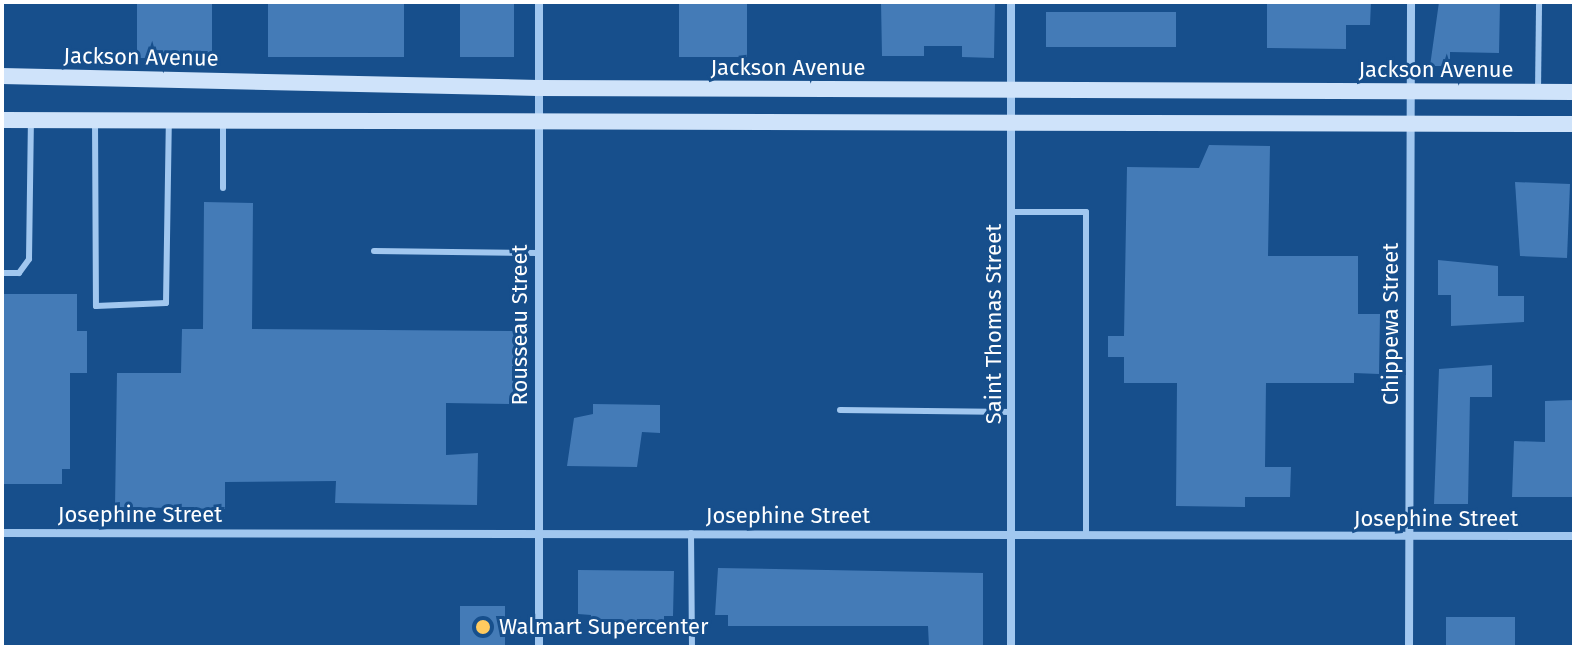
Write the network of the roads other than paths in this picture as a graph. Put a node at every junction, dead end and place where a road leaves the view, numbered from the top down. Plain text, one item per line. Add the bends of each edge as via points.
1 (539, 2) edge
2 (1011, 2) edge
3 (1411, 2) edge
4 (1539, 2) edge
5 (2, 76) edge
6 (538, 88) junction
7 (1012, 92) junction
8 (1410, 92) junction
9 (1538, 92) junction
10 (1574, 92) edge
11 (2, 120) edge
12 (31, 120) junction
13 (95, 121) junction
14 (169, 121) junction
15 (223, 121) junction
16 (537, 122) junction
17 (1013, 124) junction
18 (1410, 124) junction
19 (1574, 124) edge
20 (223, 188) dead end
21 (1013, 212) junction
22 (374, 251) dead end
23 (538, 253) junction
24 (2, 273) edge
25 (840, 410) dead end
26 (1012, 412) junction
27 (540, 532) junction
28 (2, 533) edge
29 (691, 533) junction
30 (1012, 536) junction
31 (1086, 536) junction
32 (1574, 536) edge
33 (1408, 537) junction
34 (539, 647) edge
35 (692, 647) edge
36 (1011, 647) edge
37 (1409, 647) edge

1 - 6 street, Rousseau Street
2 - 7 street, Saint Thomas Street
3 - 8 street, Chippewa Street
4 - 9 lane
5 - 6 street, Jackson Avenue
6 - 7 street, Jackson Avenue
6 - 16 street, Rousseau Street
7 - 8 street, Jackson Avenue
7 - 17 street, Saint Thomas Street
8 - 9 street, Jackson Avenue
8 - 18 street, Chippewa Street
9 - 10 street, Jackson Avenue
11 - 12 street
12 - 13 street
12 - 24 lane via 29,259 19,273
13 - 14 street
13 - 14 lane via 96,306 166,303
14 - 15 street
15 - 16 street
15 - 20 lane
16 - 17 street
16 - 23 street, Rousseau Street
17 - 18 street
17 - 21 street, Saint Thomas Street
18 - 19 street
18 - 33 street, Chippewa Street
21 - 26 street, Saint Thomas Street
21 - 31 lane via 1086,212
22 - 23 lane
23 - 27 street, Rousseau Street
25 - 26 lane
26 - 30 street, Saint Thomas Street
27 - 28 street, Josephine Street
27 - 29 street, Josephine Street
27 - 34 street, Rousseau Street
29 - 30 street, Josephine Street
29 - 35 lane
30 - 31 street, Josephine Street
30 - 36 street, Saint Thomas Street
31 - 33 street, Josephine Street
32 - 33 street, Josephine Street
33 - 37 street, Chippewa Street

